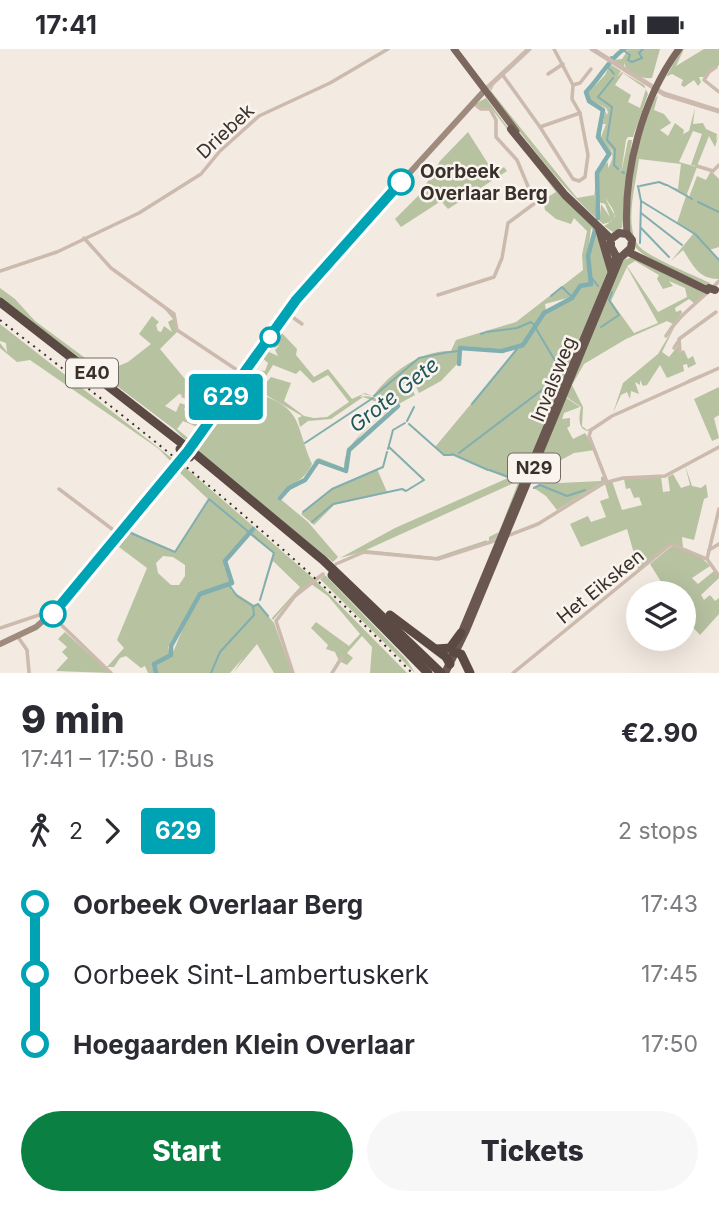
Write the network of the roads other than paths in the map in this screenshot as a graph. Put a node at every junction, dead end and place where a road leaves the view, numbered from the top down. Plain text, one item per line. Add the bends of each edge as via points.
1 (388, 49) edge
2 (453, 49) edge
3 (530, 49) edge
4 (554, 49) edge
5 (592, 49) edge
6 (678, 49) edge
7 (562, 64) junction
8 (716, 67) dead end
9 (591, 69) dead end
10 (501, 72) junction
11 (548, 74) dead end
12 (573, 85) junction
13 (654, 89) junction
14 (484, 91) junction
15 (719, 93) edge
16 (473, 103) junction
17 (719, 111) edge
18 (580, 113) junction
19 (540, 127) junction
20 (511, 129) joint
21 (719, 165) edge
22 (697, 166) dead end
23 (596, 226) junction
24 (618, 235) junction
25 (84, 238) junction
26 (624, 251) junction
27 (644, 261) junction
28 (617, 265) junction
29 (0, 271) edge
30 (610, 273) junction
31 (719, 281) edge
32 (714, 291) edge
33 (438, 295) dead end
34 (0, 302) edge
35 (0, 309) edge
36 (716, 311) dead end
37 (286, 313) junction
38 (302, 324) dead end
39 (666, 336) dead end
40 (678, 342) junction
41 (674, 348) dead end
42 (680, 352) dead end
43 (719, 368) edge
44 (243, 374) junction
45 (183, 396) dead end
46 (219, 407) junction
47 (719, 447) edge
48 (187, 451) junction
49 (607, 482) junction
50 (59, 489) dead end
51 (719, 509) edge
52 (512, 531) junction
53 (120, 535) junction
54 (499, 541) junction
55 (719, 544) edge
56 (709, 550) junction
57 (707, 559) junction
58 (336, 564) dead end
59 (328, 574) junction
60 (719, 576) edge
61 (370, 602) junction
62 (359, 605) junction
63 (51, 615) junction
64 (0, 628) edge
65 (462, 635) junction
66 (18, 637) junction
67 (0, 644) edge
68 (432, 646) junction
69 (342, 657) dead end
70 (449, 664) edge
71 (29, 672) edge
72 (111, 673) edge
73 (293, 673) edge
74 (333, 673) edge
75 (418, 673) edge
76 (428, 673) edge
77 (433, 673) edge
78 (470, 673) edge
79 (513, 673) edge

1 - 25 street, Driebek via 259,116 197,176 139,213
2 - 14 main road
3 - 10 street
4 - 7 street
5 - 13 street
6 - 13 main road
7 - 11 street
7 - 12 street
8 - 15 street via 704,81
9 - 12 street
10 - 14 street
10 - 19 street
12 - 18 street via 572,99
13 - 17 street
13 - 24 main road via 635,139
14 - 16 main road
14 - 20 main road
14 - 24 main road via 582,210
16 - 33 street via 481,110 490,109 496,120 496,137 516,160 535,204 507,225 494,277
16 - 37 main road
18 - 19 street
18 - 19 street via 588,161 585,177 579,181 573,179
20 - 23 highway
21 - 22 street via 713,171
23 - 24 highway
23 - 30 highway via 611,263
24 - 26 highway
24 - 26 highway via 611,247
25 - 29 street, Driebek
25 - 44 street via 111,268 174,314 177,330
26 - 27 highway
26 - 28 highway, Invalsweg / N29
26 - 30 highway, Invalsweg / N29
26 - 32 highway
27 - 28 highway via 632,256
27 - 32 highway
28 - 52 highway, Invalsweg / N29
30 - 54 highway, Invalsweg / N29
31 - 39 street via 679,317
34 - 48 highway, E40
35 - 48 highway, E40
36 - 40 street
37 - 38 street
37 - 44 main road
40 - 41 street
40 - 42 street
43 - 49 street via 610,417 589,434
44 - 46 main road
45 - 46 street
46 - 48 main road
47 - 49 street via 664,475
48 - 53 main road
48 - 59 highway, E40
48 - 61 highway, E40 via 289,530
49 - 52 street via 538,524
50 - 53 street
51 - 56 street
52 - 54 highway, Invalsweg / N29
53 - 63 main road
54 - 58 street via 438,559 364,552
54 - 65 highway, Invalsweg / N29
55 - 56 street
56 - 57 street
57 - 60 street
57 - 79 street, Het Eiksken via 671,544
59 - 62 highway
59 - 73 street via 295,596 276,621
59 - 77 highway, E40
61 - 68 highway
61 - 70 highway, E40
62 - 75 highway
62 - 76 highway
63 - 64 street
63 - 66 main road
63 - 72 street
65 - 68 highway via 447,650
65 - 70 highway via 461,649
66 - 67 main road
66 - 71 street via 27,650
68 - 70 highway
69 - 74 street
70 - 78 highway

